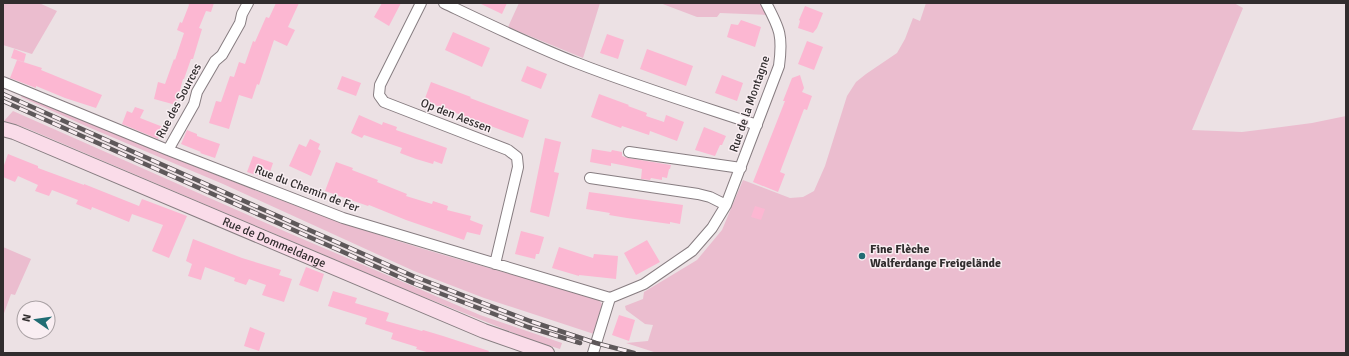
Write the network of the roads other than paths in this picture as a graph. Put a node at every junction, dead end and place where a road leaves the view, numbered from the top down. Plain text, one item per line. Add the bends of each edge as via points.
1 (248, 3) edge
2 (421, 3) edge
3 (444, 3) edge
4 (766, 3) edge
5 (3, 82) edge
6 (757, 125) junction
7 (3, 129) edge
8 (168, 150) junction
9 (629, 152) dead end
10 (741, 168) junction
11 (590, 178) dead end
12 (726, 205) junction
13 (495, 264) junction
14 (610, 298) junction
15 (547, 353) edge
16 (593, 353) edge

1 - 8 street, Rue des Sources via 240,23 197,92 194,104
2 - 13 street, Op den Aessen via 380,85 379,94 384,102 508,150 517,157 518,168
3 - 6 street via 505,33 576,63
4 - 6 street, Rue de la Montagne via 779,28 781,47 779,66
5 - 8 street, Rue du Chemin de Fer
6 - 10 street, Rue de la Montagne
7 - 15 main road, Rue de Dommeldange via 484,330
8 - 13 street, Rue du Chemin de Fer via 343,218
9 - 10 street, Rue de la Montagne
10 - 12 street, Rue de la Montagne
11 - 12 street via 698,194
12 - 14 street, Rue de la Montagne via 712,228 692,251 644,284
13 - 14 street, Rue du Chemin de Fer
14 - 16 street

